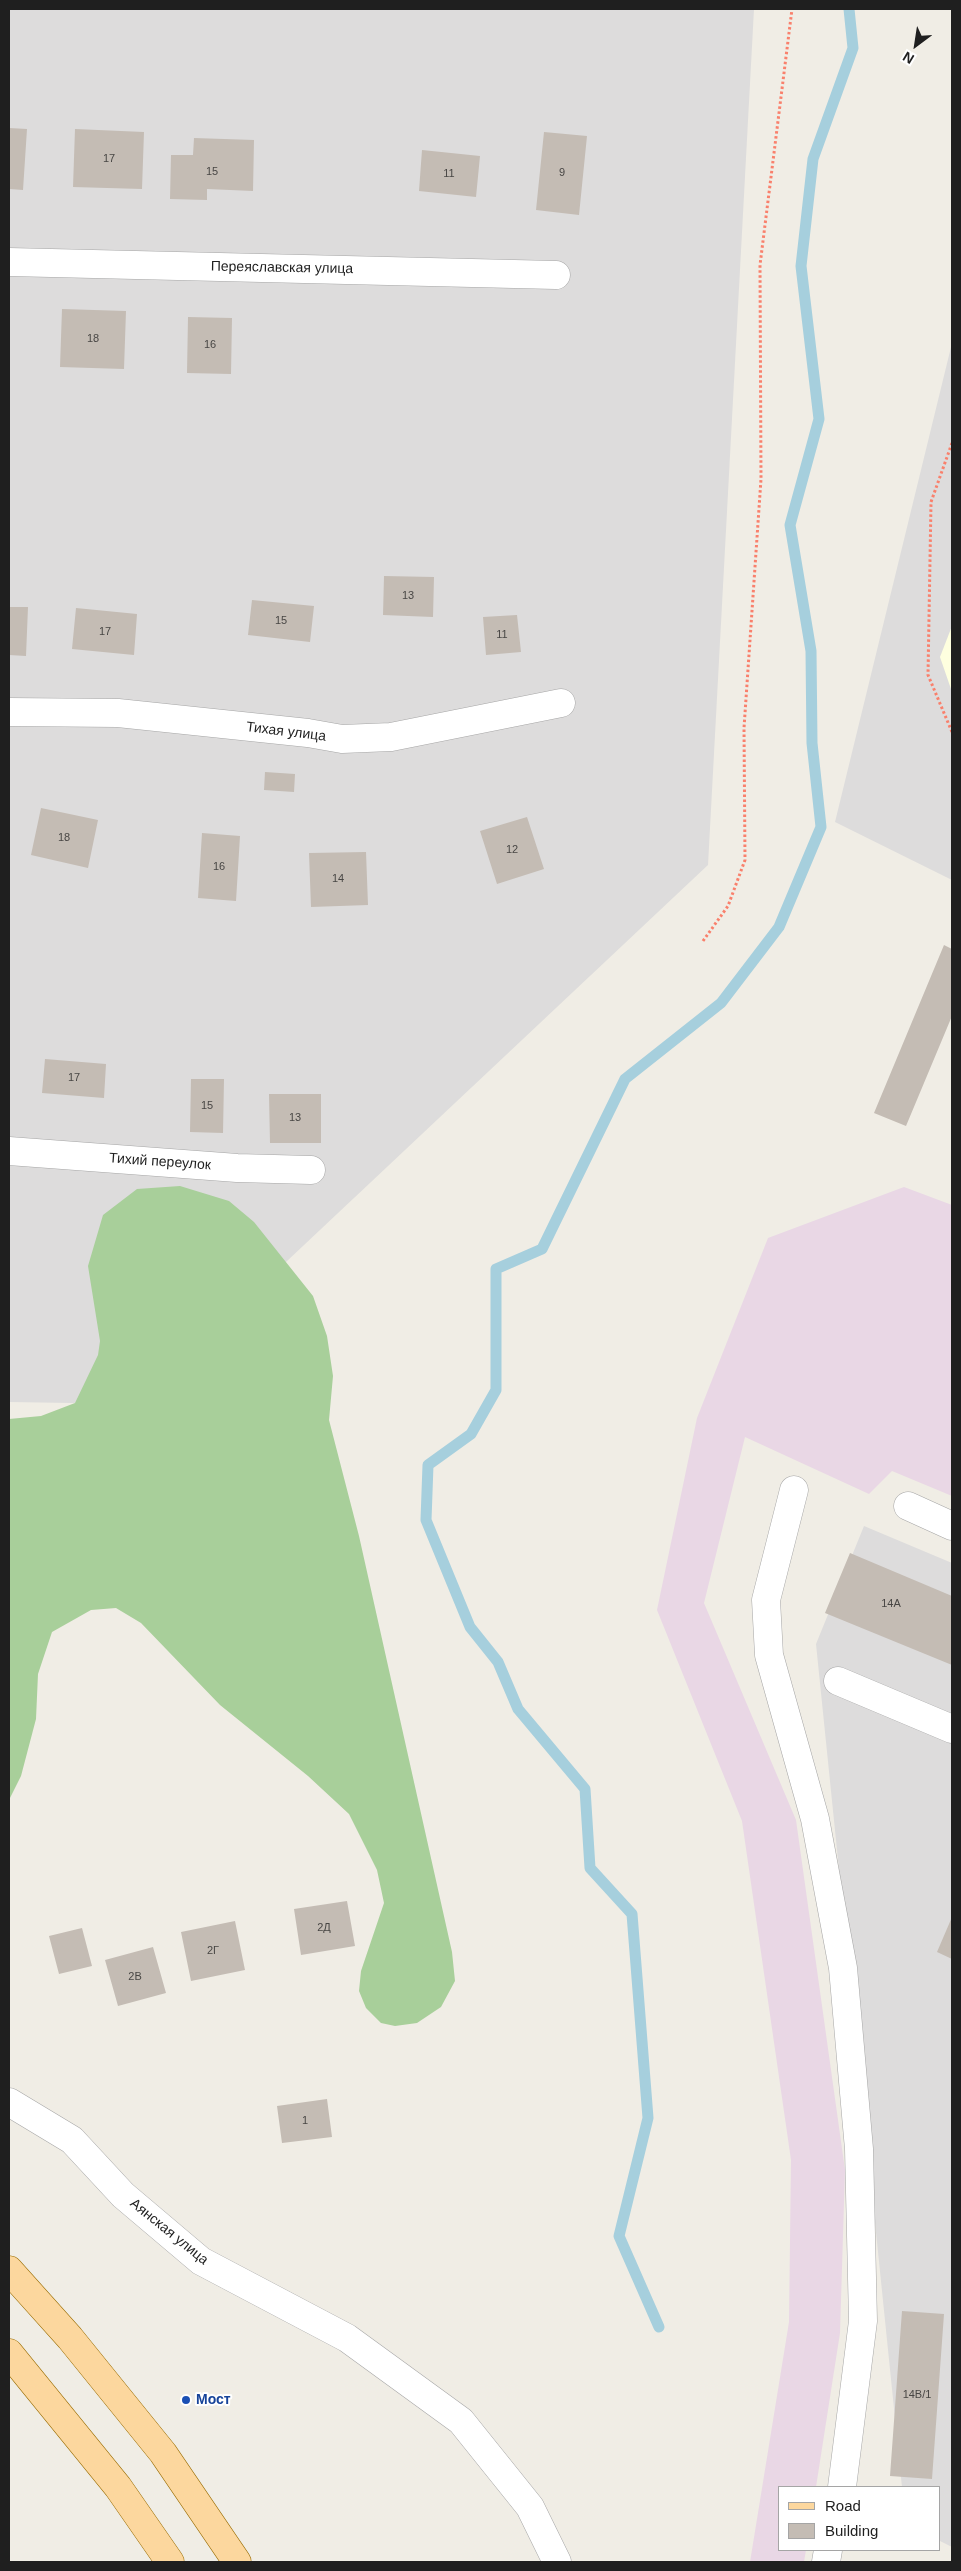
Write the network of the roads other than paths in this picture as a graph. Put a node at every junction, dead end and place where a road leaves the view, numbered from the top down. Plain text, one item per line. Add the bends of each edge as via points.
1 (9, 262) edge
2 (556, 275) dead end
3 (561, 703) dead end
4 (9, 712) edge
5 (9, 1151) edge
6 (312, 1170) dead end
7 (794, 1490) dead end
8 (908, 1506) dead end
9 (952, 1526) edge
10 (838, 1681) dead end
11 (952, 1730) edge
12 (9, 2102) edge
13 (9, 2270) edge
14 (9, 2353) edge
15 (842, 2486) edge
16 (170, 2562) edge
17 (238, 2562) edge
18 (557, 2562) edge

1 - 2 street, Переяславская улица
3 - 4 street, Тихая улица via 392,737 342,739 118,713
5 - 6 street, Тихий переулок via 237,1168
7 - 15 street via 766,1600 769,1656 814,1819 843,1968 857,2130 863,2321
8 - 9 street
10 - 11 street
12 - 18 street, Аянская улица via 72,2140 123,2195 201,2261 347,2338 461,2421 530,2507
13 - 17 main road via 70,2338 163,2453
14 - 16 main road via 118,2486

